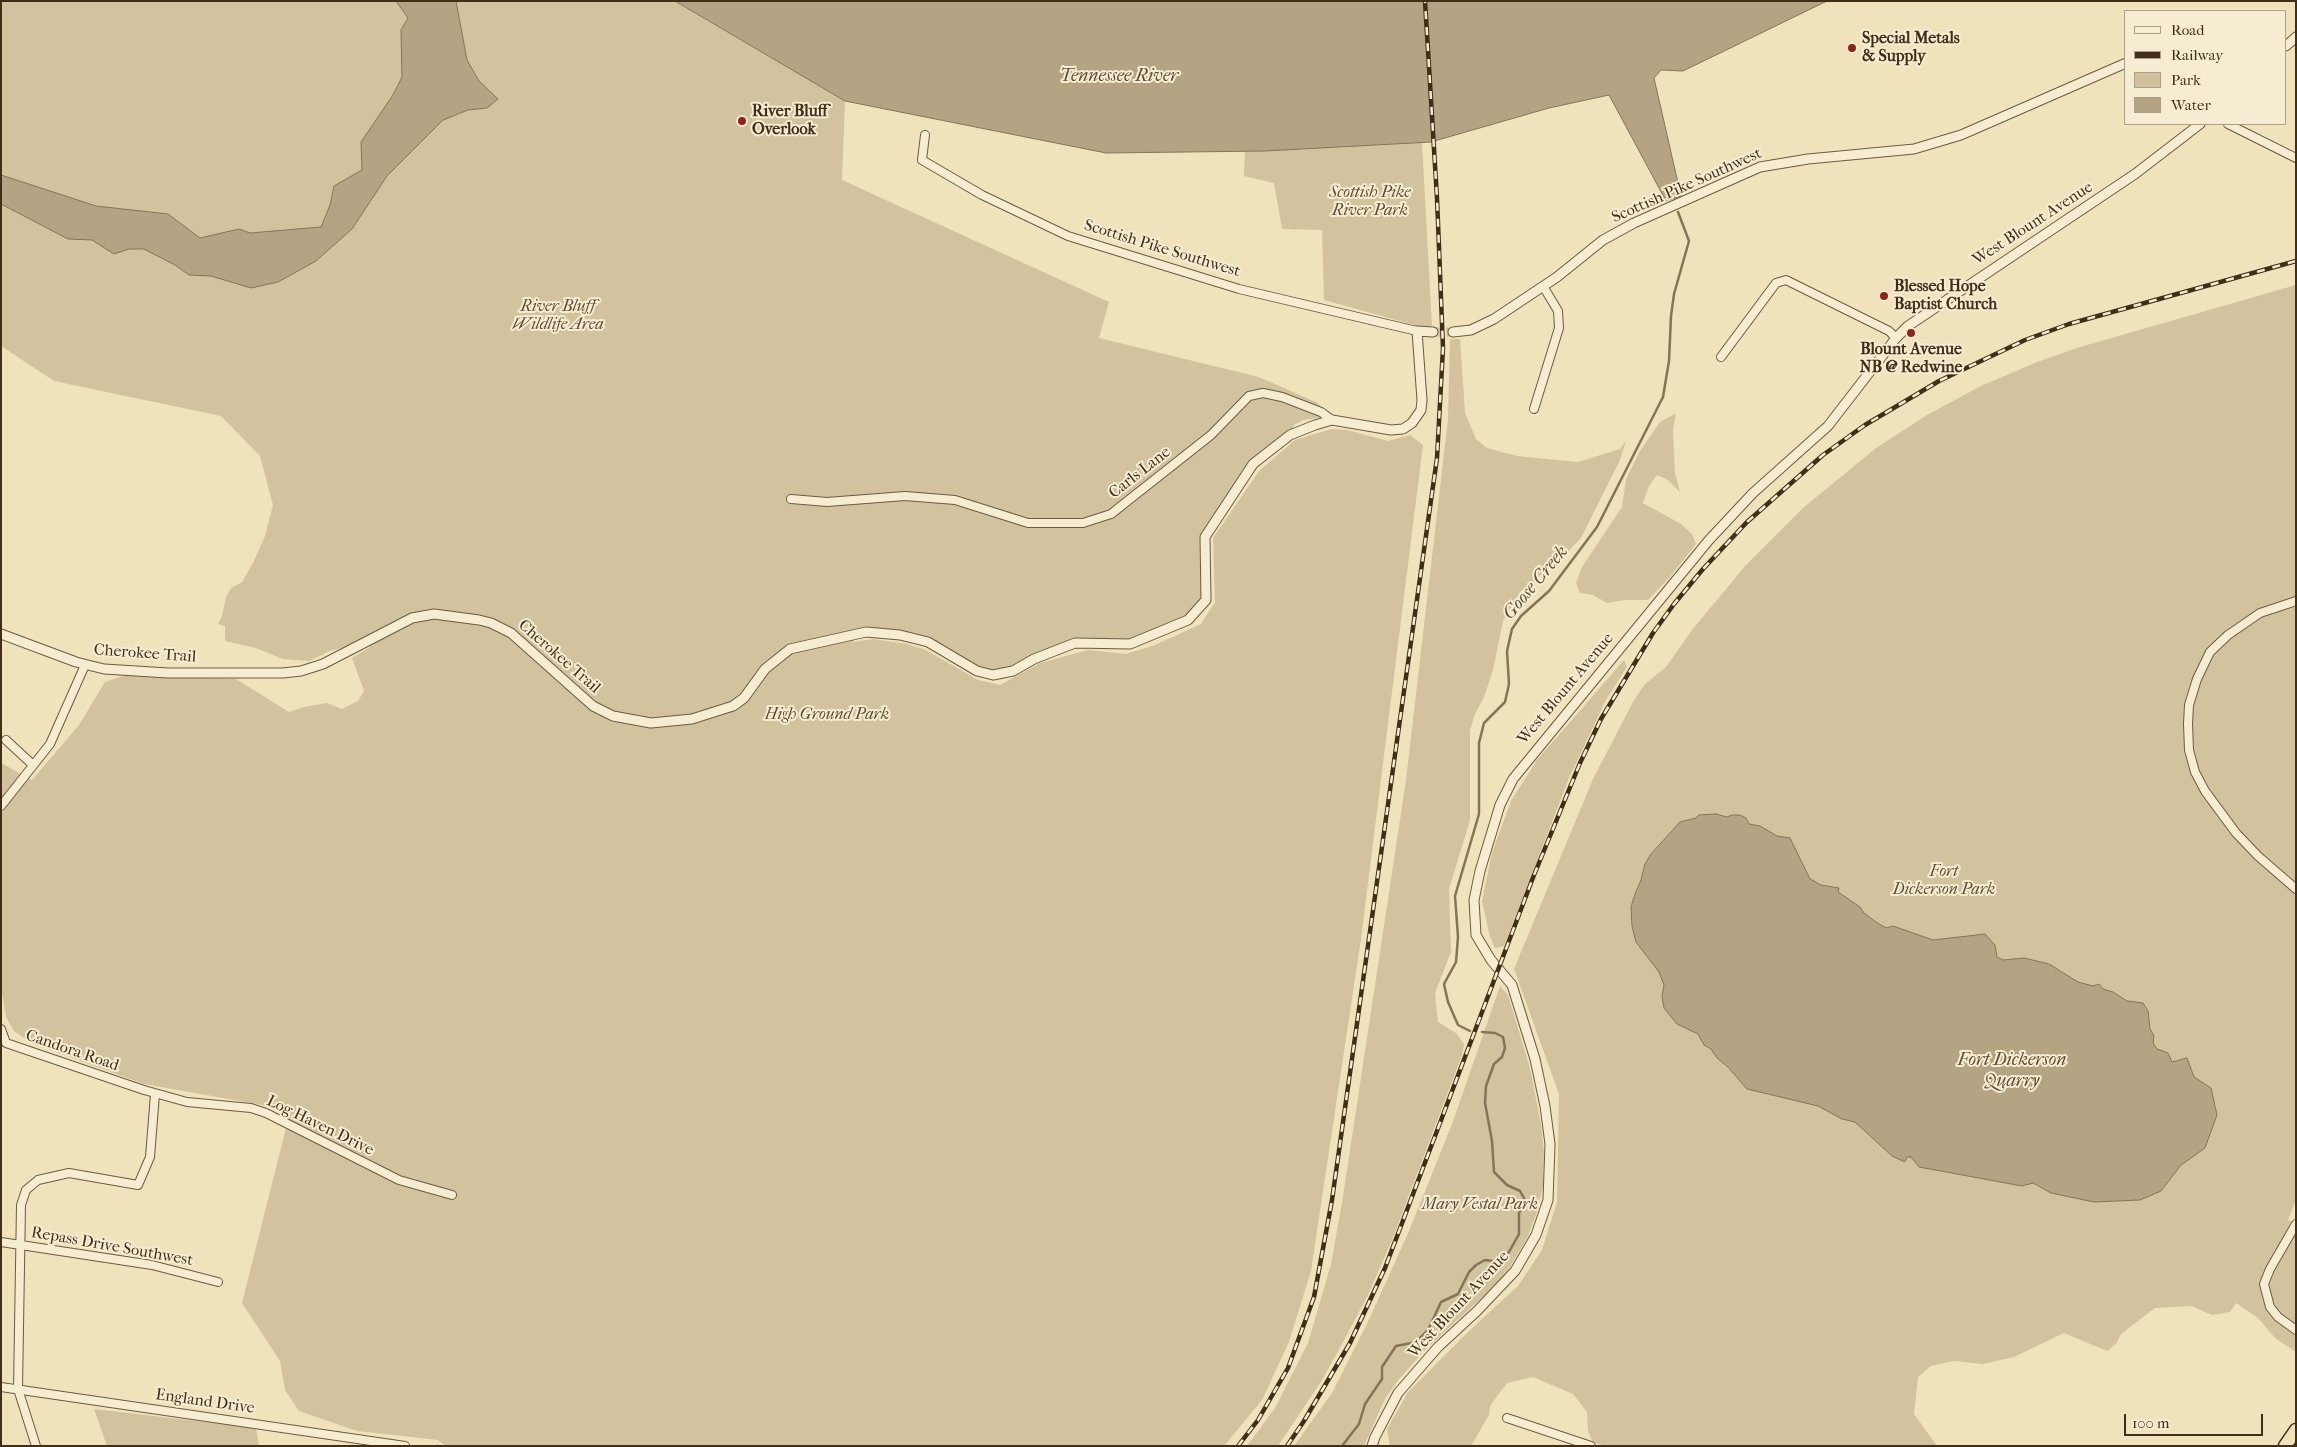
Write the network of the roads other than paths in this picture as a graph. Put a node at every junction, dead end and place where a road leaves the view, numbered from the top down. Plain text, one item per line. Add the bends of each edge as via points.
1 (2296, 36) edge
2 (2287, 45) edge
3 (2124, 64) edge
4 (2199, 125) edge
5 (2230, 125) edge
6 (924, 135) dead end
7 (2296, 158) edge
8 (1543, 286) junction
9 (1418, 331) junction
10 (1433, 332) tunnel mouth
11 (1453, 332) tunnel mouth
12 (1896, 338) junction
13 (1721, 357) dead end
14 (1534, 409) dead end
15 (1332, 420) junction
16 (791, 499) dead end
17 (2296, 601) edge
18 (1, 634) edge
19 (85, 665) junction
20 (6, 740) dead end
21 (33, 765) junction
22 (1, 806) edge
23 (2296, 889) edge
24 (1, 1029) edge
25 (144, 1090) joint
26 (156, 1094) junction
27 (452, 1195) dead end
28 (2296, 1224) edge
29 (1, 1242) edge
30 (22, 1245) junction
31 (218, 1282) dead end
32 (2296, 1330) edge
33 (1, 1387) edge
34 (18, 1389) junction
35 (1507, 1418) dead end
36 (2296, 1430) edge
37 (36, 1446) edge
38 (405, 1446) edge
39 (1372, 1446) edge
40 (1591, 1446) edge
41 (2285, 1446) edge

1 - 2 street
3 - 8 street, Scottish Pike Southwest via 1961,135 1914,149 1808,159 1760,168 1634,223 1603,240
4 - 12 street, West Blount Avenue via 2135,174 1921,316
5 - 7 street
6 - 9 street, Scottish Pike Southwest via 922,160 982,195 1068,236 1239,289
8 - 11 street, Scottish Pike Southwest via 1484,325
8 - 14 street via 1558,311 1559,328
9 - 10 street, Scottish Pike Southwest
9 - 15 street, Cherokee Trail via 1422,391 1421,410 1416,418 1403,429 1391,430
12 - 13 street via 1889,331 1786,280 1776,283
12 - 39 street, West Blount Avenue via 1828,426 1753,493 1709,540 1512,779 1484,855 1474,900 1476,935 1512,985 1535,1059 1550,1144 1548,1200 1536,1235 1515,1272 1438,1347 1398,1393
15 - 16 street, Carls Lane via 1321,412 1282,397 1263,393 1249,396 1211,435 1111,514 1083,523 1028,524 954,500 906,496 828,502
15 - 19 street, Cherokee Trail via 1290,435 1253,464 1206,536 1206,600 1188,620 1130,644 1075,643 1013,671 994,675 977,670 928,642 866,632 790,649 765,669 744,698 733,706 692,719 651,723 613,716 593,706 511,634 496,626 480,620 434,614 412,618 323,664 301,671 168,673
17 - 23 street via 2254,616 2210,652 2189,705 2188,724 2189,750 2205,791 2236,833
18 - 19 street, Cherokee Trail
19 - 21 street via 50,744
20 - 21 street
21 - 22 street
24 - 25 street, Candora Road via 6,1043
25 - 26 street, Log Haven Drive
26 - 27 street, Log Haven Drive via 187,1102 251,1108 266,1113 399,1180
26 - 30 street via 150,1157 138,1185 69,1173 38,1180 26,1190 21,1205
28 - 32 street via 2264,1284 2270,1307
29 - 30 street, Repass Drive Southwest
30 - 31 street, Repass Drive Southwest via 152,1265
30 - 34 street
33 - 34 street, England Drive
34 - 37 street
34 - 38 street, England Drive
35 - 40 street
36 - 41 highway

